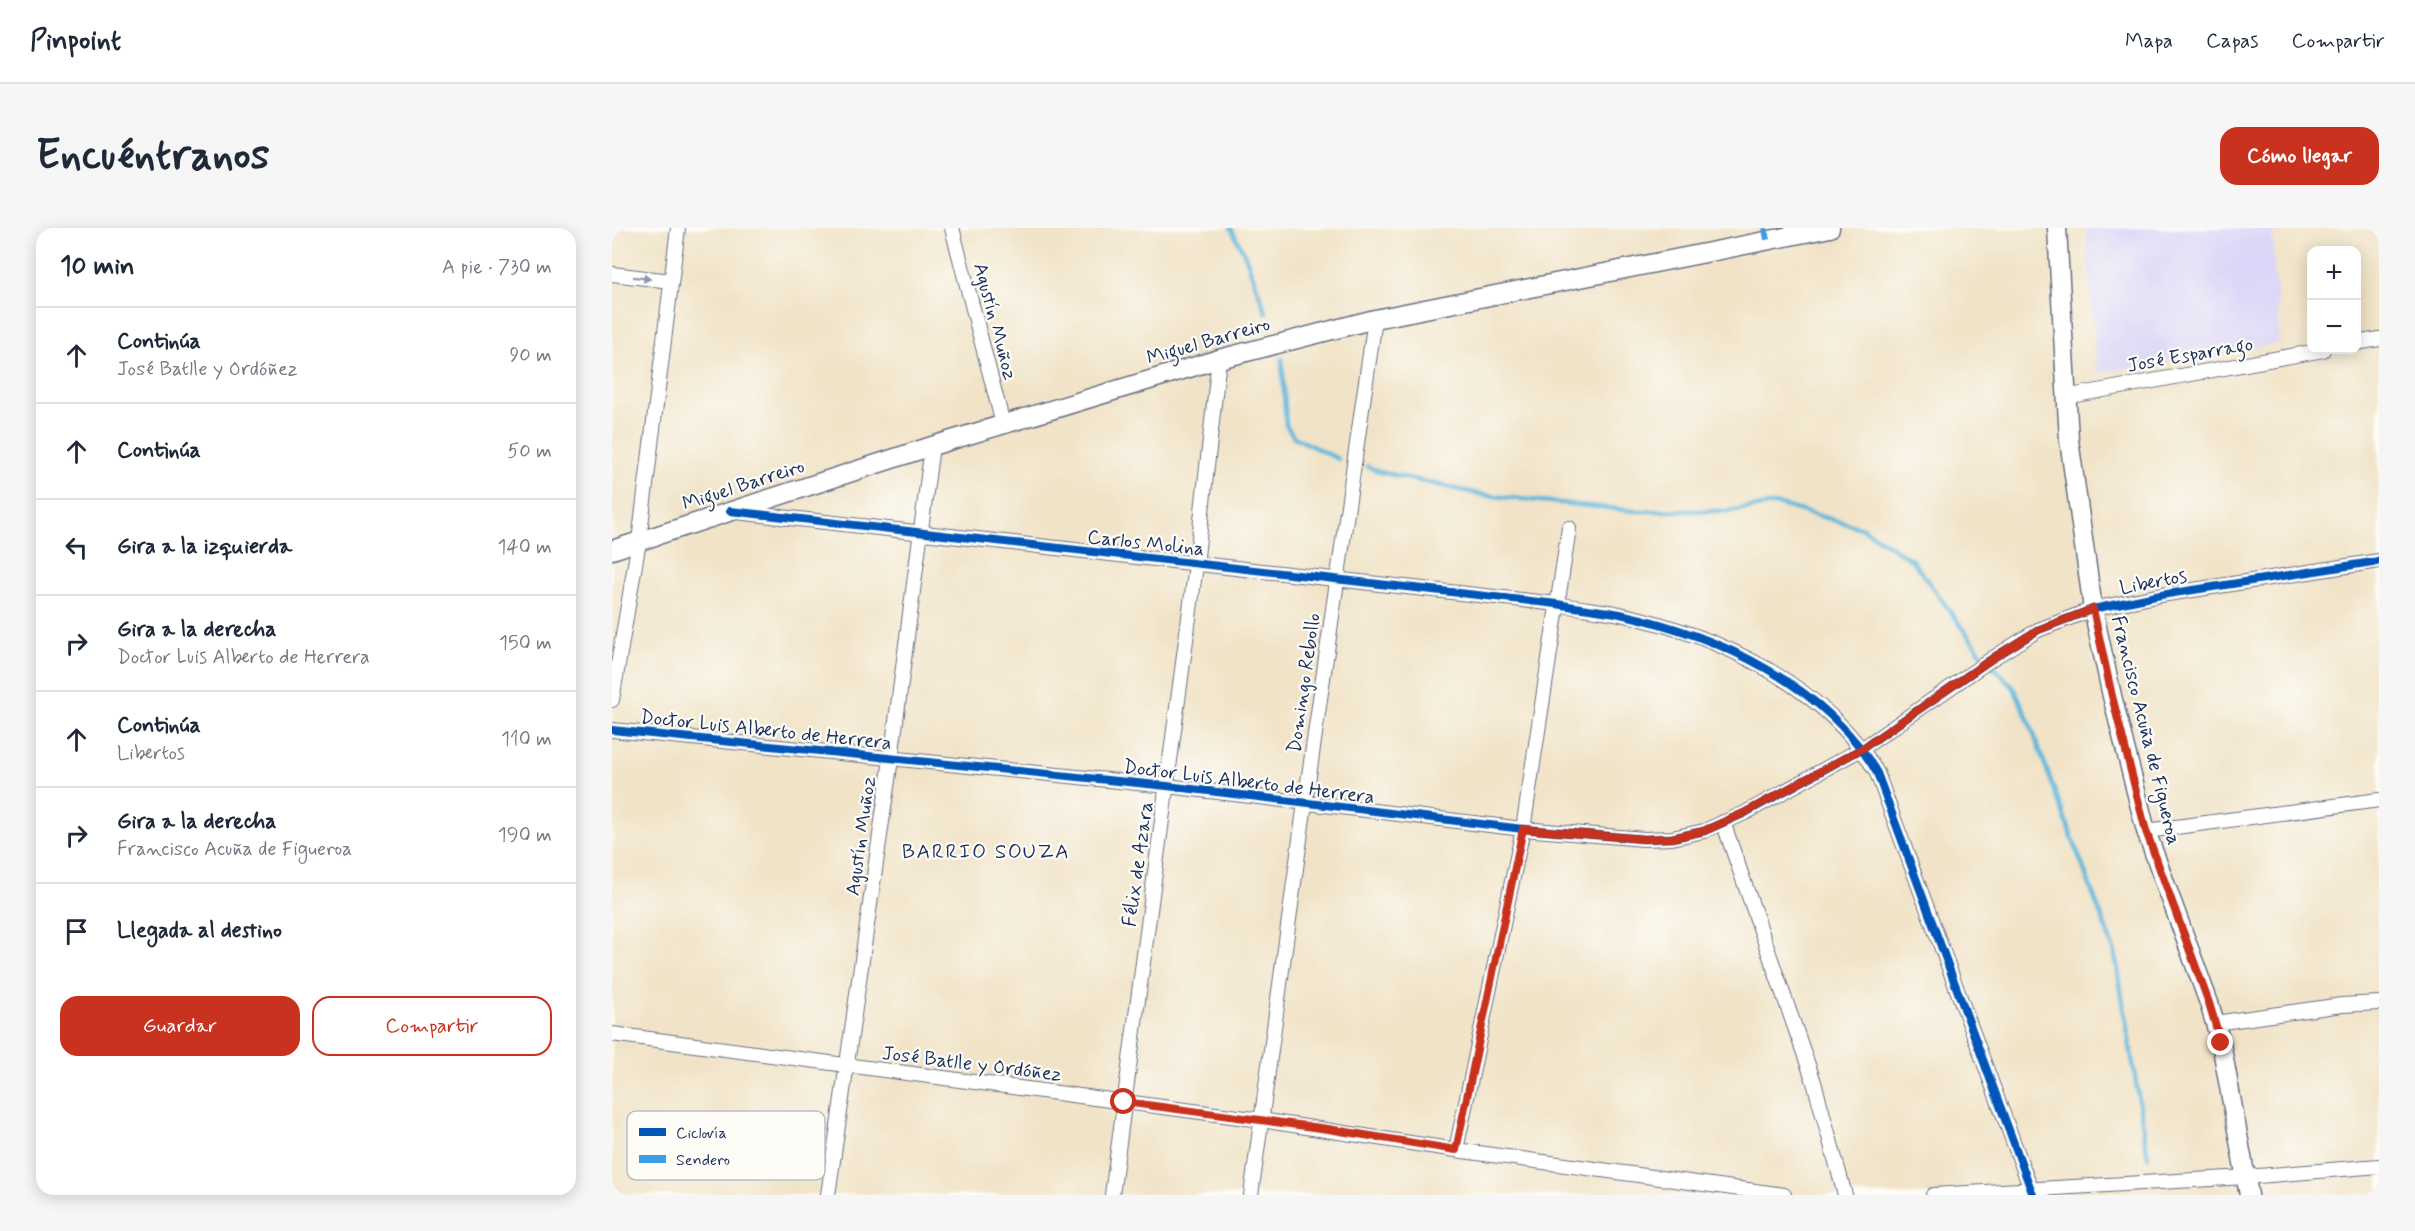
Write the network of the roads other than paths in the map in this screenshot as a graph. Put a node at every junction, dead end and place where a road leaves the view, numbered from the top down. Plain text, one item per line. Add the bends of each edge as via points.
1 (678, 228) edge
2 (952, 228) edge
3 (1830, 228) edge
4 (2057, 228) edge
5 (1766, 234) edge
6 (612, 274) edge
7 (671, 281) junction
8 (1375, 319) junction
9 (2379, 339) edge
10 (2361, 342) edge
11 (2307, 353) edge
12 (1219, 359) junction
13 (2065, 397) junction
14 (1003, 424) junction
15 (932, 446) junction
16 (730, 511) junction
17 (1569, 528) dead end
18 (920, 533) junction
19 (639, 541) junction
20 (612, 550) edge
21 (2379, 561) edge
22 (1196, 565) junction
23 (1338, 578) junction
24 (1557, 604) junction
25 (2093, 609) junction
26 (612, 700) edge
27 (612, 730) edge
28 (1863, 748) junction
29 (891, 759) junction
30 (1167, 786) junction
31 (2379, 800) edge
32 (1305, 803) junction
33 (1723, 822) junction
34 (1523, 829) junction
35 (2146, 831) junction
36 (2379, 1003) edge
37 (2215, 1023) junction
38 (612, 1034) edge
39 (847, 1066) junction
40 (1124, 1102) junction
41 (1261, 1120) junction
42 (1456, 1150) junction
43 (2379, 1166) edge
44 (2246, 1177) junction
45 (2032, 1192) edge
46 (828, 1195) edge
47 (1112, 1195) edge
48 (1251, 1195) edge
49 (1784, 1195) edge
50 (1845, 1195) edge
51 (1933, 1195) edge
52 (2249, 1195) edge

1 - 7 street
2 - 14 street, Agustín Muñoz
3 - 5 street, Miguel Barreiro
4 - 13 street, Francisco Acuña de Figueroa
5 - 8 street, Miguel Barreiro
6 -> 7 street
7 - 19 street
8 - 12 street, Miguel Barreiro
8 - 23 street, Domingo Rebollo
9 - 10 street
11 - 13 street, José Esparrago
12 - 14 street, Miguel Barreiro
12 - 22 street, Félix de Azara
13 - 25 street, Francisco Acuña de Figueroa
14 - 15 street, Miguel Barreiro
15 - 16 street, Miguel Barreiro
15 - 18 street, Agustín Muñoz
16 - 18 street, Carlos Molina
16 - 19 street, Miguel Barreiro
17 - 24 street
18 - 22 street, Carlos Molina
18 - 29 street, Agustín Muñoz
19 - 20 street, Miguel Barreiro
19 - 26 street
21 - 25 street, Libertos
22 - 23 street, Carlos Molina
22 - 30 street, Félix de Azara
23 - 24 street, Carlos Molina
23 - 32 street, Domingo Rebollo
24 - 28 street, Carlos Molina via 1664,626 1774,672 1811,697
24 - 34 street
25 - 28 street, Libertos via 2038,630
25 - 35 street, Francisco Acuña de Figueroa
27 - 29 street, Doctor Luis Alberto de Herrera
28 - 33 street, Doctor Luis Alberto de Herrera
28 - 45 street, Carlos Molina via 1877,773
29 - 30 street, Doctor Luis Alberto de Herrera
29 - 39 street, Agustín Muñoz
30 - 32 street, Doctor Luis Alberto de Herrera
30 - 40 street, Félix de Azara
31 - 35 street
32 - 34 street, Doctor Luis Alberto de Herrera
32 - 41 street, Domingo Rebollo
33 - 34 street, Doctor Luis Alberto de Herrera via 1704,831 1653,839
33 - 50 street via 1814,1082
34 - 42 street
35 - 37 street, Francisco Acuña de Figueroa
36 - 37 street
37 - 44 street, Francisco Acuña de Figueroa
38 - 39 street, José Batlle y Ordóñez
39 - 40 street, José Batlle y Ordóñez
39 - 46 street, Agustín Muñoz
40 - 41 street, José Batlle y Ordóñez
40 - 47 street, Félix de Azara
41 - 42 street, José Batlle y Ordóñez
41 - 48 street, Domingo Rebollo
42 - 49 street, José Batlle y Ordóñez
43 - 44 street
44 - 45 street
44 - 52 street, Francisco Acuña de Figueroa
45 - 51 street

